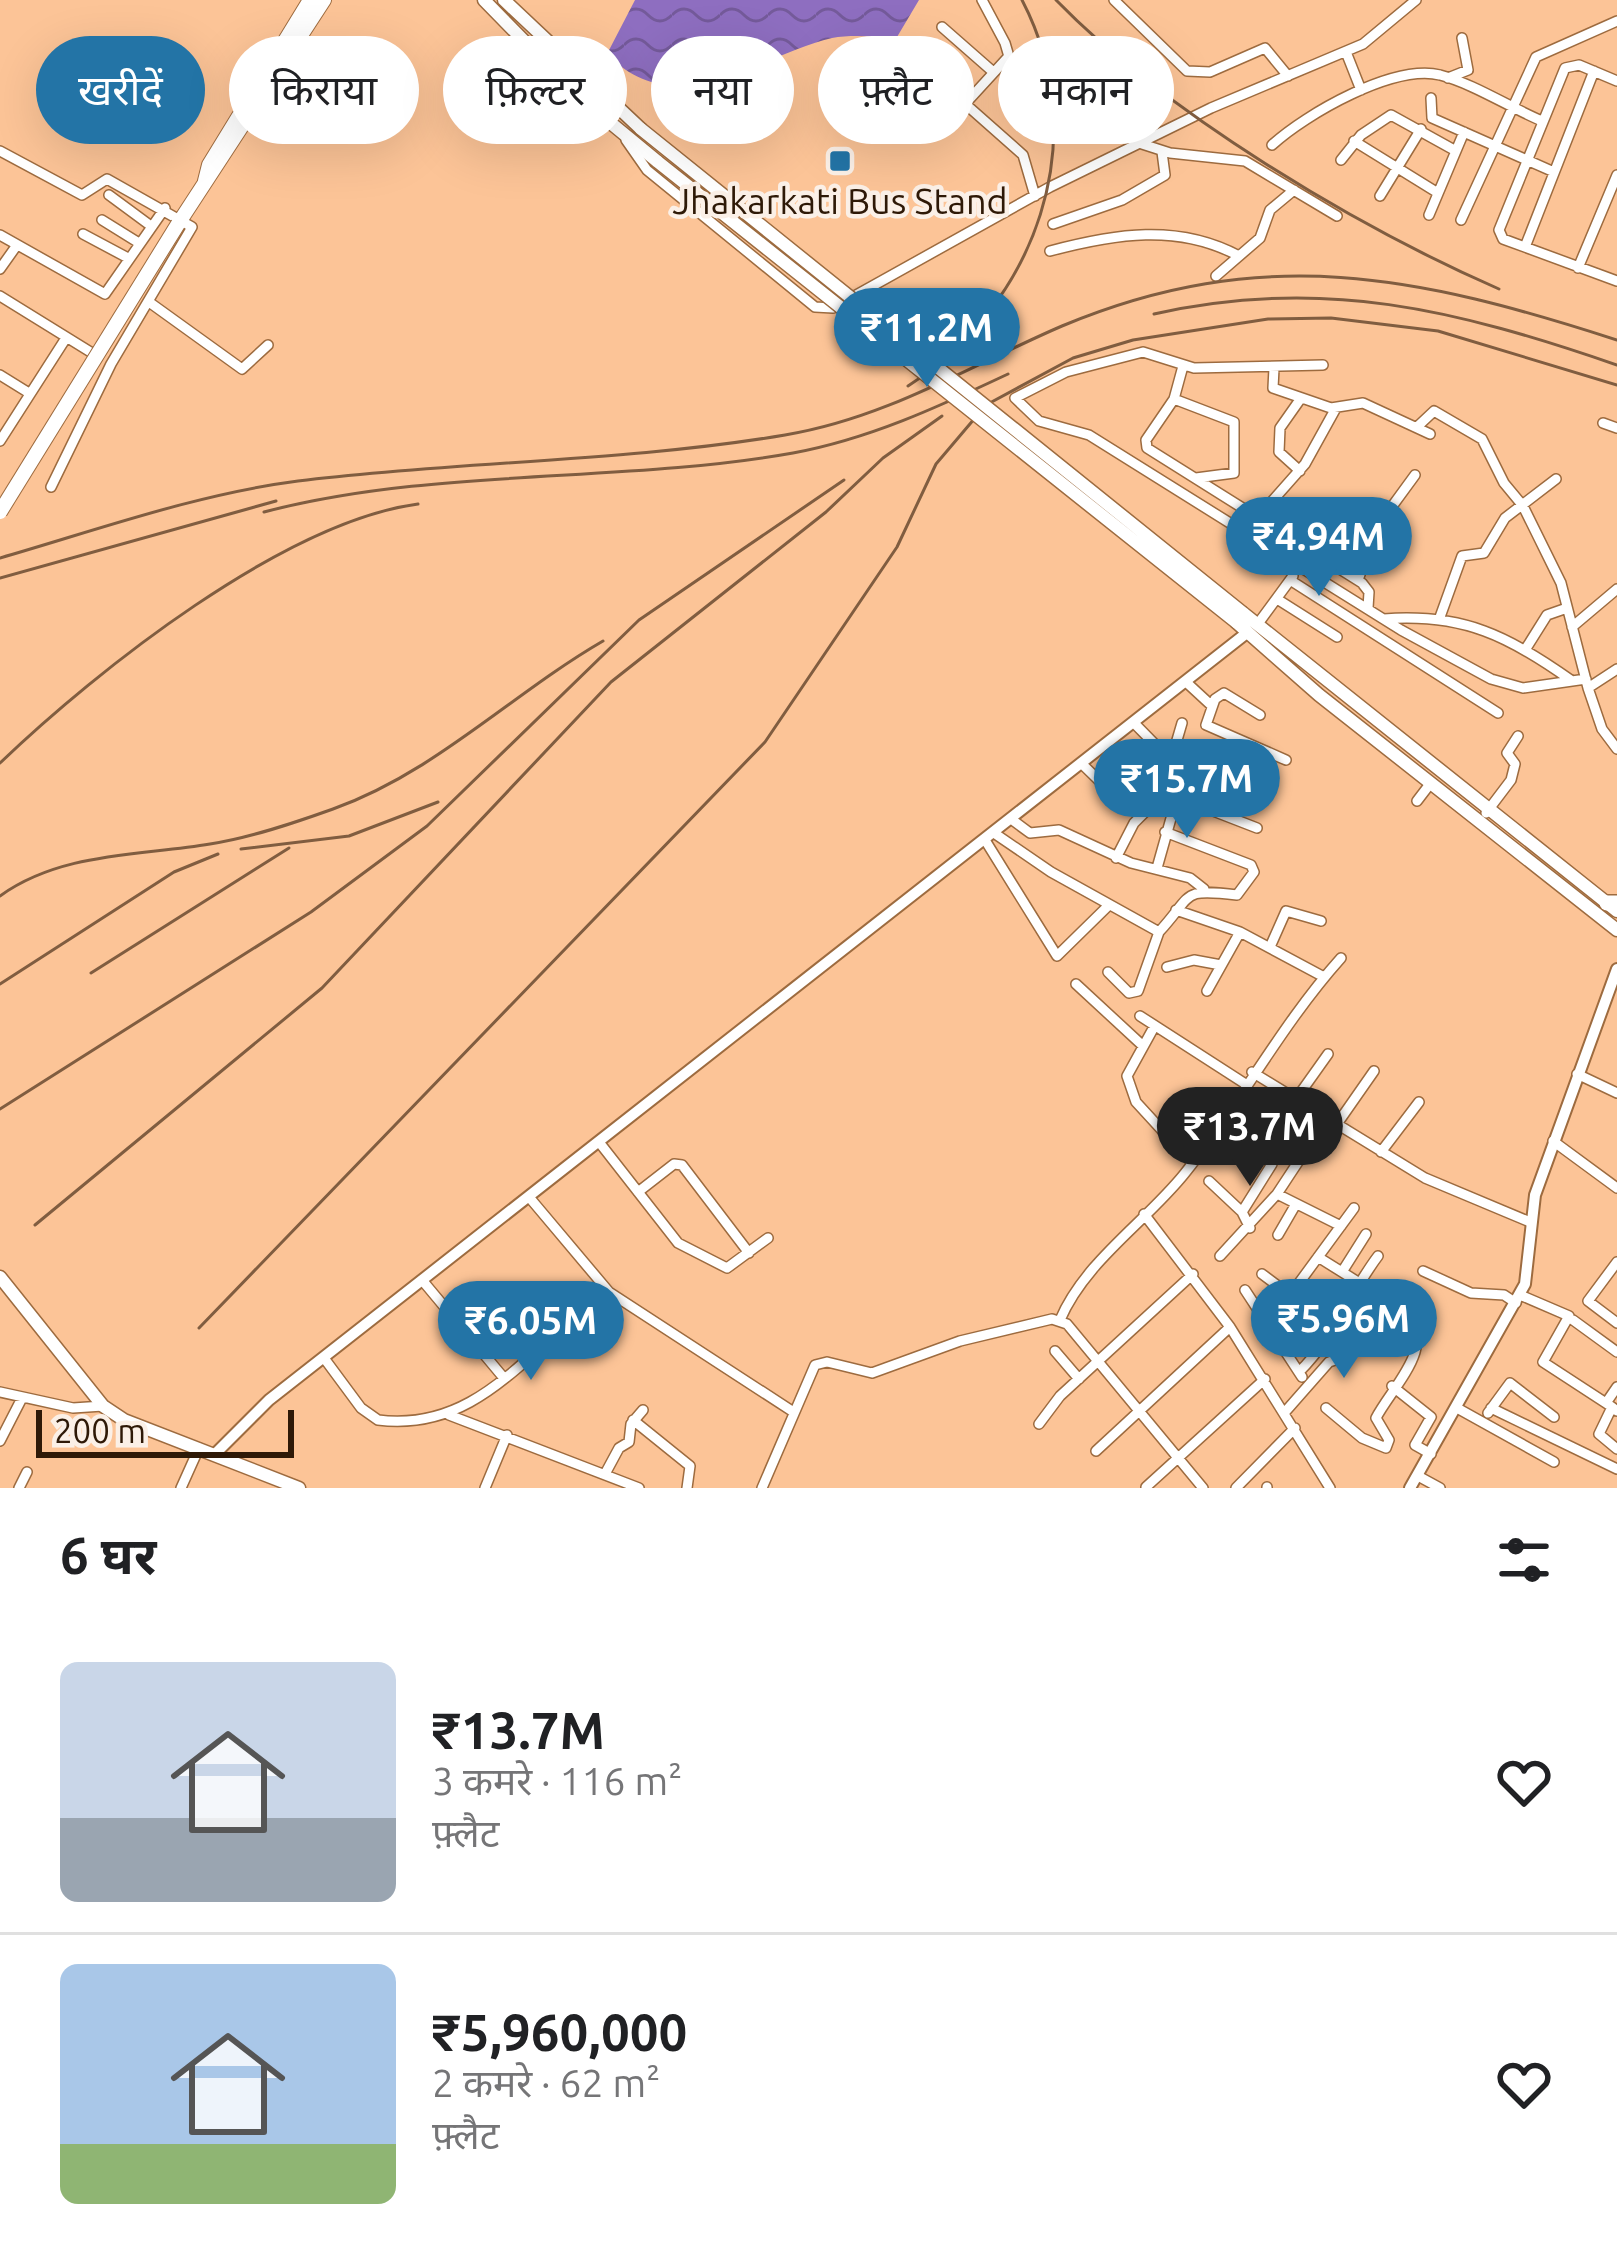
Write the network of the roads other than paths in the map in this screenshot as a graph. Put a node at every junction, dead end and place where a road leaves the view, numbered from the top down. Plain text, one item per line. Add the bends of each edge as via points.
1 (310, 0) edge
2 (324, 0) edge
3 (484, 0) edge
4 (504, 0) edge
5 (982, 0) edge
6 (1114, 0) edge
7 (1417, 0) edge
8 (1617, 22) edge
9 (942, 26) dead end
10 (521, 36) edge
11 (999, 36) edge
12 (1462, 38) dead end
13 (1560, 45) junction
14 (1346, 52) junction
15 (1518, 57) dead end
16 (1536, 57) junction
17 (998, 65) edge
18 (1569, 65) junction
19 (991, 70) junction
20 (1594, 71) junction
21 (1288, 76) junction
22 (1448, 78) junction
23 (1617, 81) edge
24 (1361, 90) junction
25 (974, 91) edge
26 (1432, 98) dead end
27 (1512, 108) junction
28 (974, 113) edge
29 (1542, 121) junction
30 (1174, 129) edge
31 (1421, 129) junction
32 (1464, 132) junction
33 (627, 138) edge
34 (627, 141) edge
35 (1354, 141) junction
36 (1142, 144) joint
37 (1272, 145) dead end
38 (1495, 146) junction
39 (1456, 151) junction
40 (0, 152) edge
41 (1162, 152) junction
42 (1341, 160) dead end
43 (1526, 160) junction
44 (1396, 169) junction
45 (1554, 172) junction
46 (1617, 175) edge
47 (205, 181) junction
48 (1294, 190) junction
49 (1438, 193) junction
50 (110, 195) dead end
51 (1035, 196) junction
52 (1380, 196) dead end
53 (165, 208) junction
54 (1429, 215) dead end
55 (1337, 216) dead end
56 (102, 220) dead end
57 (1461, 220) dead end
58 (180, 221) junction
59 (1053, 224) dead end
60 (151, 226) junction
61 (83, 234) dead end
62 (0, 235) edge
63 (139, 243) junction
64 (17, 245) junction
65 (1525, 247) junction
66 (1050, 251) dead end
67 (1239, 256) junction
68 (128, 258) junction
69 (1578, 268) junction
70 (0, 269) edge
71 (1216, 276) dead end
72 (1617, 281) edge
73 (0, 296) edge
74 (149, 302) junction
75 (65, 338) junction
76 (268, 345) dead end
77 (111, 364) junction
78 (1323, 365) dead end
79 (1183, 366) junction
80 (1274, 368) junction
81 (0, 375) edge
82 (29, 393) junction
83 (1174, 399) junction
84 (1299, 401) junction
85 (1336, 408) junction
86 (1603, 423) dead end
87 (1418, 427) junction
88 (1617, 428) edge
89 (1430, 434) dead end
90 (0, 441) edge
91 (1150, 451) junction
92 (1130, 462) junction
93 (1300, 471) junction
94 (1414, 476) dead end
95 (1196, 478) junction
96 (1556, 479) dead end
97 (51, 487) dead end
98 (1523, 506) junction
99 (0, 512) edge
100 (1259, 516) junction
101 (1299, 567) junction
102 (1290, 580) junction
103 (1358, 580) junction
104 (1615, 595) edge
105 (1277, 598) junction
106 (1367, 608) junction
107 (1567, 608) junction
108 (1440, 617) junction
109 (1240, 618) junction
110 (1383, 619) junction
111 (1572, 627) junction
112 (1253, 628) junction
113 (1336, 637) dead end
114 (1526, 650) junction
115 (1617, 669) edge
116 (1572, 681) junction
117 (1186, 682) junction
118 (1587, 684) junction
119 (1212, 706) junction
120 (1498, 713) dead end
121 (1260, 715) dead end
122 (1182, 723) dead end
123 (1134, 724) junction
124 (1518, 736) dead end
125 (1617, 749) edge
126 (1286, 760) dead end
127 (1082, 764) junction
128 (1170, 764) junction
129 (1430, 784) junction
130 (1267, 792) dead end
131 (1119, 800) dead end
132 (1418, 801) dead end
133 (1172, 808) junction
134 (1489, 810) junction
135 (1011, 819) junction
136 (1479, 822) junction
137 (1257, 828) dead end
138 (1165, 832) junction
139 (990, 837) junction
140 (1116, 857) junction
141 (1156, 868) junction
142 (1204, 889) junction
143 (1108, 906) junction
144 (1614, 906) edge
145 (1176, 910) junction
146 (1321, 921) dead end
147 (1617, 930) edge
148 (1159, 932) junction
149 (1240, 932) junction
150 (1270, 947) junction
151 (1341, 958) dead end
152 (1221, 965) junction
153 (1167, 968) dead end
154 (1617, 969) edge
155 (1108, 973) dead end
156 (1324, 977) junction
157 (1076, 984) dead end
158 (1207, 991) dead end
159 (1140, 1016) dead end
160 (1154, 1027) junction
161 (1142, 1045) junction
162 (1328, 1054) dead end
163 (1374, 1071) dead end
164 (1252, 1072) junction
165 (1576, 1074) junction
166 (1244, 1083) junction
167 (1617, 1094) edge
168 (1296, 1099) junction
169 (1419, 1102) dead end
170 (1332, 1121) junction
171 (599, 1142) junction
172 (1553, 1142) junction
173 (1381, 1152) junction
174 (1192, 1163) junction
175 (1272, 1164) dead end
176 (1208, 1181) dead end
177 (1617, 1188) edge
178 (638, 1192) junction
179 (1277, 1194) junction
180 (529, 1197) junction
181 (1296, 1204) junction
182 (1354, 1208) dead end
183 (1242, 1212) junction
184 (1144, 1214) junction
185 (1530, 1222) junction
186 (1341, 1226) junction
187 (1250, 1228) junction
188 (1278, 1234) dead end
189 (1366, 1234) dead end
190 (768, 1238) dead end
191 (749, 1253) junction
192 (1220, 1256) dead end
193 (1378, 1256) dead end
194 (1318, 1257) junction
195 (1617, 1262) edge
196 (1423, 1271) dead end
197 (1342, 1272) junction
198 (1193, 1274) junction
199 (1262, 1274) dead end
200 (0, 1276) edge
201 (422, 1280) junction
202 (1358, 1282) junction
203 (1245, 1290) dead end
204 (609, 1292) junction
205 (1290, 1295) junction
206 (1518, 1299) junction
207 (1588, 1301) junction
208 (1404, 1314) dead end
209 (1571, 1318) junction
210 (1060, 1320) junction
211 (1617, 1323) edge
212 (1363, 1327) dead end
213 (1230, 1328) junction
214 (1271, 1330) junction
215 (1055, 1351) dead end
216 (1617, 1352) edge
217 (324, 1358) junction
218 (1098, 1363) junction
219 (1299, 1372) junction
220 (502, 1377) junction
221 (1079, 1379) junction
222 (1265, 1379) junction
223 (1308, 1386) junction
224 (1392, 1386) junction
225 (1617, 1387) edge
226 (0, 1392) edge
227 (22, 1398) junction
228 (103, 1406) junction
229 (1612, 1407) edge
230 (1326, 1408) dead end
231 (1457, 1408) junction
232 (1491, 1408) junction
233 (643, 1410) dead end
234 (0, 1411) edge
235 (792, 1411) junction
236 (1136, 1411) junction
237 (1286, 1412) junction
238 (449, 1414) junction
239 (13, 1416) junction
240 (1554, 1417) dead end
241 (634, 1420) junction
242 (1482, 1423) junction
243 (1039, 1424) dead end
244 (1295, 1428) junction
245 (507, 1435) junction
246 (0, 1441) edge
247 (199, 1448) junction
248 (1617, 1449) edge
249 (1096, 1451) dead end
250 (215, 1454) junction
251 (1431, 1454) junction
252 (1178, 1460) junction
253 (1554, 1462) dead end
254 (1617, 1469) edge
255 (27, 1472) dead end
256 (605, 1474) junction
257 (1418, 1476) junction
258 (632, 1487) edge
259 (1146, 1487) edge
260 (1328, 1487) edge
261 (19, 1488) edge
262 (181, 1488) edge
263 (299, 1488) edge
264 (485, 1488) edge
265 (687, 1488) edge
266 (762, 1488) edge
267 (1203, 1488) edge
268 (1236, 1488) edge
269 (1410, 1488) edge
270 (1440, 1488) edge

1 - 47 main road
2 - 47 main road
3 - 10 main road
4 - 109 main road, bridge via 620,112
5 - 11 street
6 - 21 street via 1187,71 1210,72 1264,48
7 - 14 street via 1374,39
8 - 13 street
9 - 19 street
12 - 22 street via 1468,70
13 - 16 street
13 - 18 street
14 - 21 street
14 - 24 street
15 - 16 street
16 - 27 street
17 - 19 street
18 - 20 street
18 - 29 street
19 - 25 street
20 - 23 street
20 - 45 street
21 - 30 street
22 - 24 street via 1421,74
22 - 27 street
24 - 37 street
26 - 32 street via 1432,118
27 - 29 street
27 - 38 street
28 - 51 street via 1028,161
29 - 43 street
31 - 35 street via 1390,115
31 - 39 street
31 - 44 street
32 - 38 street
32 - 39 street
33 - 109 main road, bridge
34 - 51 street via 646,170 824,309
35 - 42 street
35 - 44 street
36 - 41 street
36 - 51 street
38 - 43 street
38 - 57 street
39 - 49 street
40 - 53 street via 76,193 106,179
41 - 48 street via 1245,161
41 - 59 street via 1165,175
43 - 45 street
43 - 65 street via 1498,230
44 - 49 street
44 - 52 street
45 - 65 street
46 - 69 street
47 - 58 main road
48 - 55 street
48 - 67 street via 1270,209 1264,233
49 - 54 street
50 - 60 street
53 - 58 street
53 - 60 street
56 - 63 street
58 - 74 street via 191,232
58 - 99 main road, bridge
60 - 63 street
61 - 68 street
62 - 64 street
63 - 68 street
64 - 68 street via 105,294
64 - 70 street
65 - 69 street
66 - 67 street via 1136,232
67 - 71 street
69 - 72 street
73 - 75 street
74 - 76 street via 242,369
74 - 77 street
75 - 77 street
75 - 82 street
77 - 97 street
78 - 80 street
79 - 80 street
79 - 83 street
79 - 92 street via 1143,352 1016,395 1034,418 1089,435
80 - 84 street via 1274,390
81 - 82 street
82 - 90 street
83 - 91 street via 1146,440
83 - 95 street via 1234,422 1234,473
84 - 85 street
84 - 93 street via 1280,428 1279,452
85 - 87 street via 1358,402
85 - 93 street
86 - 88 street
87 - 89 street
87 - 98 street via 1434,411 1482,440
91 - 92 street
91 - 95 street
92 - 101 street
93 - 100 street
94 - 103 street via 1377,527
95 - 100 street
96 - 98 street
98 - 107 street
98 - 108 street via 1505,518 1482,555 1462,556
100 - 103 street
101 - 102 street
101 - 106 street
102 - 105 street
102 - 120 street
103 - 106 street via 1369,592
104 - 111 street
105 - 112 street
105 - 113 street
106 - 110 street
107 - 111 street
107 - 114 street via 1547,615
108 - 110 street
108 - 114 street
109 - 112 main road
110 - 116 street via 1509,685
111 - 118 street
112 - 117 street
112 - 129 main road
112 - 134 main road
114 - 116 street
115 - 118 street
116 - 118 street
117 - 119 street
117 - 123 street
118 - 125 street
119 - 121 street via 1224,693
119 - 126 street via 1205,725
122 - 128 street
123 - 127 street
123 - 128 street
124 - 134 street via 1507,754 1515,764 1511,780
127 - 131 street
127 - 135 street
128 - 130 street via 1187,777 1200,766
129 - 132 street
129 - 136 main road
133 - 137 street via 1177,797
133 - 138 street
133 - 140 street via 1155,803 1140,815
134 - 136 street
134 - 144 main road
135 - 139 street
135 - 140 street via 1030,833 1059,830
136 - 147 main road
138 - 141 street
138 - 142 street via 1253,867 1237,895
139 - 143 street
139 - 143 street via 1057,956
139 - 171 street
140 - 141 street
141 - 142 street
142 - 145 street via 1183,897
143 - 148 street
145 - 148 street
145 - 149 street
146 - 150 street via 1286,910
148 - 155 street via 1135,994
149 - 150 street
149 - 152 street
150 - 156 street
151 - 156 street
152 - 153 street via 1194,960
152 - 158 street
154 - 165 street
156 - 164 street
157 - 161 street
159 - 160 street
160 - 161 street
160 - 166 street
161 - 174 street via 1127,1070 1132,1094
162 - 168 street
163 - 170 street
164 - 166 street
164 - 168 street
165 - 167 street
165 - 172 street
166 - 174 street
168 - 170 street
169 - 173 street
170 - 173 street
170 - 179 street
171 - 178 street
171 - 180 street
172 - 177 street
172 - 185 street
173 - 185 street
174 - 184 street
175 - 183 street
176 - 183 street
178 - 191 street via 684,1249 727,1268
178 - 191 street via 682,1165
179 - 181 street
179 - 187 street
180 - 201 street
180 - 204 street
181 - 186 street
181 - 188 street
182 - 186 street
183 - 187 street
184 - 198 street
184 - 210 street
185 - 206 street
186 - 194 street
187 - 192 street
189 - 197 street
190 - 191 street
193 - 202 street
194 - 197 street
194 - 205 street
195 - 207 street
196 - 206 street via 1471,1293
197 - 202 street
198 - 213 street
198 - 218 street
199 - 205 street
200 - 228 main road
201 - 217 street
201 - 220 street
202 - 219 street
203 - 214 street
204 - 220 street
204 - 235 street
205 - 214 street
206 - 209 street
206 - 231 street
207 - 209 street
207 - 211 street
208 - 224 street via 1420,1346
209 - 216 street
209 - 229 street via 1543,1362
210 - 218 street
210 - 235 street via 986,1333 872,1373 820,1362
212 - 223 street via 1347,1356 1329,1362
213 - 222 street
213 - 236 street
214 - 219 street
215 - 221 street
217 - 238 street via 369,1416 389,1422
217 - 250 street
218 - 221 street
218 - 236 street
219 - 223 street
220 - 238 street
221 - 243 street
222 - 237 street
222 - 252 street
223 - 237 street
224 - 230 street via 1376,1418 1389,1440 1384,1449
224 - 251 street via 1431,1417 1415,1445
225 - 229 street
226 - 227 street
227 - 228 street
227 - 239 street
228 - 247 main road
229 - 248 street via 1599,1434
231 - 242 street
231 - 251 street
232 - 240 street via 1510,1383
232 - 242 street
232 - 254 street
233 - 241 street
234 - 239 street
235 - 266 street
236 - 249 street
236 - 252 street
237 - 244 street
238 - 245 street
239 - 246 street
241 - 256 street via 629,1442
241 - 265 street via 690,1466
242 - 253 street
244 - 260 street
244 - 268 street
245 - 256 street
245 - 264 street
247 - 250 main road
247 - 262 street
250 - 263 main road
251 - 257 street
252 - 259 street
252 - 267 street
255 - 261 street
256 - 258 street
257 - 269 street
257 - 270 street

